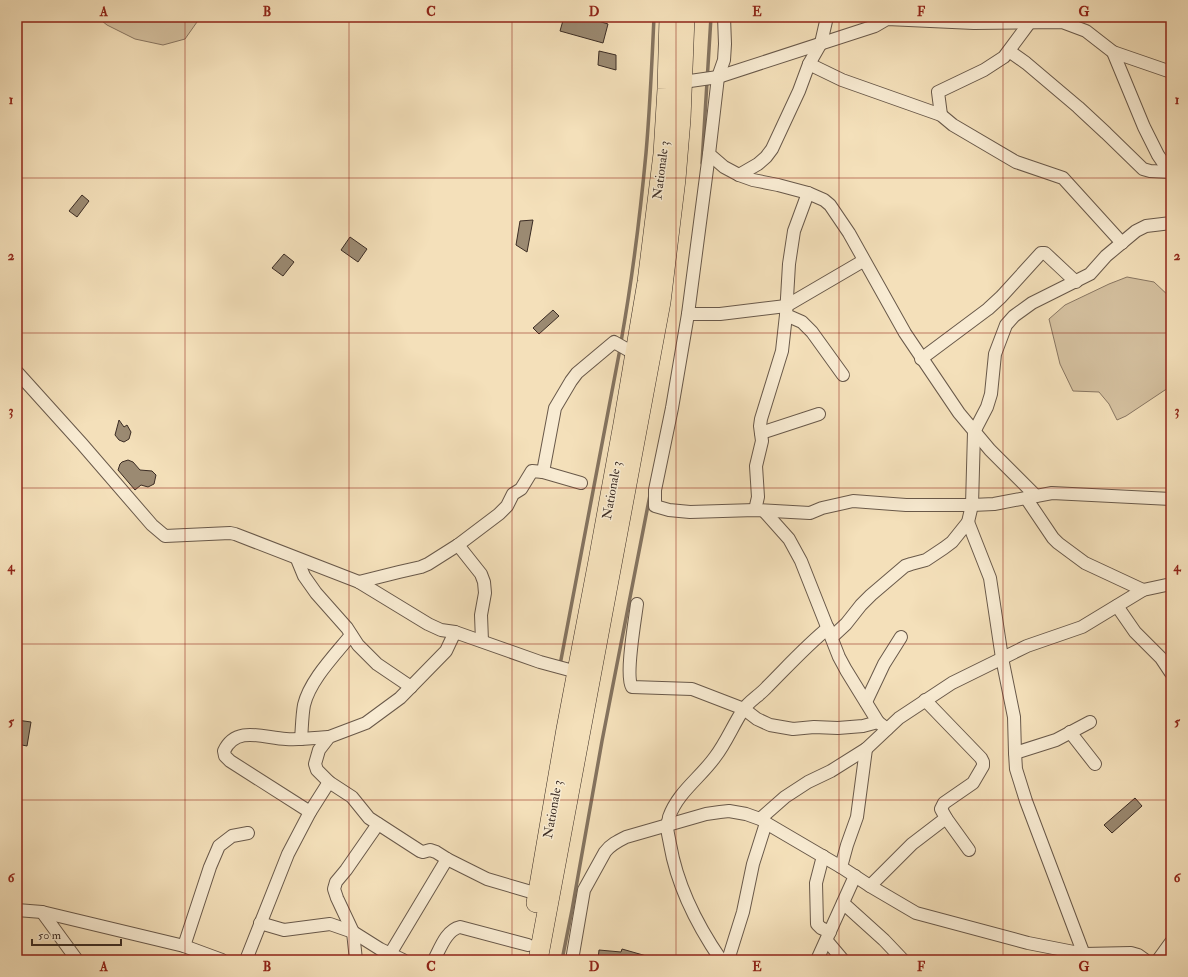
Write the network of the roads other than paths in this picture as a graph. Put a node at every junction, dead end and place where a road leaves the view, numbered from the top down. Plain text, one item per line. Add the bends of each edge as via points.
1 (669, 17) edge
2 (685, 17) edge
3 (724, 17) edge
4 (827, 17) edge
5 (884, 18) edge
6 (1062, 19) edge
7 (1030, 22) junction
8 (822, 43) junction
9 (1009, 51) junction
10 (1113, 52) junction
11 (809, 64) junction
12 (1171, 72) edge
13 (718, 78) junction
14 (675, 86) junction
15 (941, 115) junction
16 (709, 154) junction
17 (1170, 173) edge
18 (739, 175) junction
19 (808, 193) junction
20 (1171, 223) edge
21 (1122, 243) junction
22 (863, 261) junction
23 (1076, 282) junction
24 (786, 311) junction
25 (688, 314) junction
26 (635, 354) junction
27 (921, 359) junction
28 (17, 372) edge
29 (843, 375) dead end
30 (819, 414) dead end
31 (974, 432) junction
32 (761, 433) junction
33 (543, 472) junction
34 (582, 483) dead end
35 (1031, 497) junction
36 (1171, 499) edge
37 (972, 506) junction
38 (759, 510) junction
39 (968, 522) junction
40 (458, 545) junction
41 (297, 559) junction
42 (359, 582) junction
43 (1171, 584) edge
44 (1143, 590) junction
45 (637, 604) dead end
46 (1117, 606) junction
47 (455, 632) junction
48 (830, 633) junction
49 (351, 635) junction
50 (901, 638) dead end
51 (482, 641) junction
52 (1002, 658) junction
53 (578, 672) junction
54 (1171, 673) edge
55 (411, 687) junction
56 (925, 700) junction
57 (866, 702) junction
58 (744, 709) junction
59 (1090, 722) dead end
60 (882, 725) junction
61 (1070, 732) junction
62 (329, 737) junction
63 (301, 739) junction
64 (866, 749) junction
65 (1014, 753) junction
66 (1094, 764) dead end
67 (329, 782) junction
68 (310, 812) junction
69 (946, 818) junction
70 (763, 821) junction
71 (378, 824) junction
72 (667, 825) junction
73 (248, 833) dead end
74 (969, 850) dead end
75 (822, 856) junction
76 (446, 859) junction
77 (841, 867) junction
78 (855, 876) junction
79 (870, 886) junction
80 (538, 894) junction
81 (843, 903) junction
82 (17, 910) edge
83 (42, 912) junction
84 (260, 923) junction
85 (353, 932) junction
86 (828, 937) junction
87 (1171, 942) edge
88 (184, 946) junction
89 (390, 954) junction
90 (531, 955) edge
91 (1085, 957) edge
92 (77, 960) edge
93 (222, 960) edge
94 (246, 960) edge
95 (356, 960) edge
96 (403, 960) edge
97 (434, 960) edge
98 (572, 960) edge
99 (721, 960) edge
100 (728, 960) edge
101 (817, 960) edge
102 (843, 960) edge
103 (902, 960) edge
104 (1145, 960) edge
105 (1158, 960) edge

1 - 14 main road, Nationale 3
2 - 14 main road, Nationale 3
3 - 13 street via 724,60
4 - 8 street
5 - 7 street via 974,23
5 - 8 street via 875,26
6 - 7 street
6 - 10 street via 1086,31
7 - 9 street
8 - 11 street
8 - 13 street
9 - 15 street via 984,70 938,92
9 - 17 street via 1078,107 1143,169
10 - 12 street
10 - 17 street via 1144,127
11 - 15 street via 842,80
11 - 18 street via 772,149 758,164
13 - 14 street
13 - 16 street
14 - 26 main road, Nationale 3
14 - 90 main road, Nationale 3 via 676,179 661,302
15 - 21 street via 953,125 1016,162 1063,178
16 - 18 street via 724,167
16 - 25 street
18 - 19 street
19 - 22 street via 830,205 849,233
19 - 24 street via 794,231
20 - 21 street via 1146,226
21 - 23 street via 1090,274
22 - 24 street
22 - 27 street
23 - 27 street via 1045,253 1041,253 988,309
23 - 31 street via 1024,308 1005,327 995,354 991,394
24 - 25 street
24 - 29 street via 812,332
24 - 32 street via 782,351 762,411
25 - 38 street via 655,490 655,506 690,512
26 - 33 street via 614,342 577,373 555,408
26 - 53 main road, Nationale 3
27 - 31 street
28 - 41 street via 161,534 171,536 230,533
30 - 32 street
31 - 35 street
31 - 37 street
32 - 38 street via 762,441 756,466
33 - 34 street
33 - 40 street via 531,471 507,506
35 - 36 street via 1074,494
35 - 37 street
35 - 44 street via 1058,543 1085,563
37 - 38 street via 853,501 810,513
37 - 39 street
38 - 48 street via 788,539 802,562
39 - 48 street via 952,542 926,560 905,566 871,595 846,624
39 - 52 street via 990,578
40 - 42 street via 421,567
40 - 51 street via 481,574 484,582
41 - 42 street
41 - 49 street via 304,576 316,593
42 - 47 street via 428,624 441,630
43 - 44 street
44 - 46 street
45 - 58 street via 629,681 632,687 692,689
46 - 52 street via 1082,627 1027,646
46 - 54 street via 1135,632 1161,658
47 - 51 street
47 - 55 street via 446,651
48 - 57 street via 846,670
48 - 58 street via 815,639
49 - 55 street via 377,664
49 - 63 street via 310,690 304,704
50 - 57 street via 884,664
51 - 53 street via 540,662
52 - 56 street
52 - 65 street via 1014,717
53 - 80 main road, Nationale 3
55 - 62 street via 366,724
56 - 60 street
56 - 69 street via 983,762 973,783 944,803 941,809
57 - 60 street
58 - 60 street via 770,725 794,729
58 - 72 street via 715,757 674,805
59 - 61 street
60 - 64 street
61 - 65 street via 1056,740
61 - 66 street
62 - 63 street
62 - 67 street via 319,750 315,764 317,770
63 - 68 street via 246,735 226,745 224,751 230,761
64 - 70 street via 785,796
64 - 77 street via 857,817
65 - 91 street via 1016,769 1026,800
67 - 68 street
67 - 71 street via 352,797 363,812
68 - 84 street via 288,854
69 - 74 street
69 - 79 street via 912,844
70 - 72 street via 729,811 706,814
70 - 75 street
70 - 100 street via 743,912
71 - 76 street via 420,851 430,850
71 - 85 street via 336,882 334,889
72 - 98 street via 626,837 607,849 584,890
72 - 99 street via 672,859 680,882 692,910
73 - 88 street via 232,836 219,846
75 - 77 street
75 - 86 street via 816,883 817,924
76 - 80 street via 487,879
76 - 89 street
77 - 78 street
78 - 79 street
78 - 81 street
79 - 91 street via 916,913
80 - 90 main road, Nationale 3
81 - 86 street
81 - 103 street
82 - 83 street
83 - 88 street
83 - 92 street
84 - 85 street via 284,930 330,924
84 - 94 street
85 - 89 street
85 - 95 street
86 - 101 street
86 - 102 street
87 - 105 street
88 - 93 street
89 - 96 street
90 - 97 street via 460,927 448,934
91 - 104 street via 1131,953

